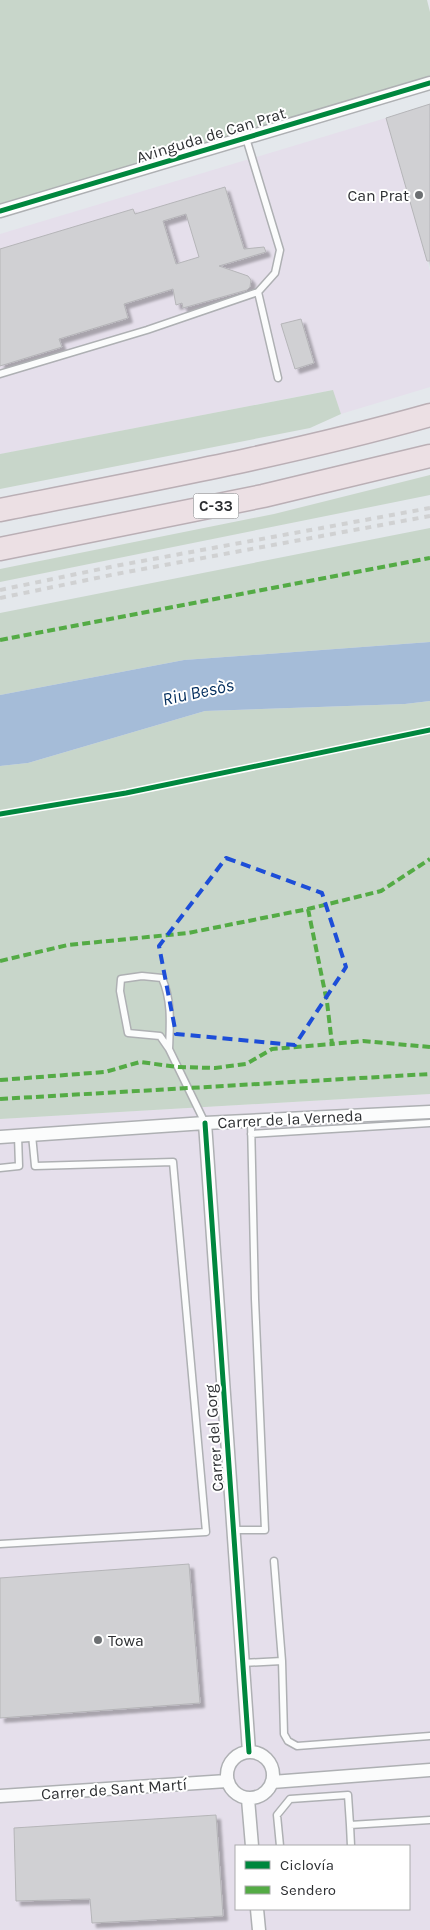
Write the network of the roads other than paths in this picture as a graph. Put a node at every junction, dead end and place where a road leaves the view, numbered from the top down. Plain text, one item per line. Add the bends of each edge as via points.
1 (430, 83) edge
2 (246, 138) junction
3 (0, 211) edge
4 (258, 292) junction
5 (0, 374) edge
6 (278, 378) dead end
7 (430, 416) edge
8 (430, 456) edge
9 (0, 510) edge
10 (0, 550) edge
11 (169, 1048) junction
12 (430, 1112) edge
13 (205, 1123) junction
14 (430, 1123) edge
15 (251, 1127) junction
16 (32, 1135) junction
17 (18, 1136) junction
18 (0, 1137) edge
19 (0, 1168) edge
20 (233, 1530) junction
21 (0, 1544) edge
22 (274, 1561) dead end
23 (282, 1661) junction
24 (242, 1663) junction
25 (430, 1736) edge
26 (249, 1752) junction
27 (430, 1770) edge
28 (227, 1782) junction
29 (272, 1782) junction
30 (0, 1796) edge
31 (248, 1799) junction
32 (430, 1820) edge
33 (350, 1825) junction
34 (252, 1845) edge
35 (280, 1845) edge
36 (351, 1845) edge
37 (257, 1910) edge
38 (258, 1930) edge

1 - 2 street, Avinguda de Can Prat
2 - 3 street, Avinguda de Can Prat
2 - 4 lane via 280,250 275,273
4 - 5 lane via 147,330
4 - 6 lane
7 - 9 highway, C-33 via 255,459
8 - 10 highway, C-33 via 263,496
11 - 11 lane via 171,1021 168,992 162,978 121,979 120,991 128,1032 160,1036
11 - 13 lane
12 - 15 street, Carrer de la Verneda
13 - 15 street, Carrer de la Verneda
13 - 16 street, Carrer de la Verneda
13 - 20 street, Carrer del Gorg
14 - 15 lane
15 - 20 lane via 265,1530
16 - 17 street, Carrer de la Verneda
16 - 21 lane via 35,1166 173,1162 206,1532
17 - 18 street, Carrer de la Verneda
17 - 19 lane via 19,1166
20 - 24 street, Carrer del Gorg
22 - 23 lane
23 - 24 lane
23 - 25 lane via 284,1734 297,1746
24 - 26 street, Carrer del Gorg
26 - 28 street via 236,1757 230,1764
26 - 29 street via 257,1753 269,1762
27 - 29 street
28 - 30 street, Carrer de Sant Martí
28 - 31 street via 239,1796
29 - 31 street via 262,1796
31 - 34 street
32 - 33 lane
33 - 35 lane via 348,1795 290,1799 277,1814
33 - 36 lane
37 - 38 street

